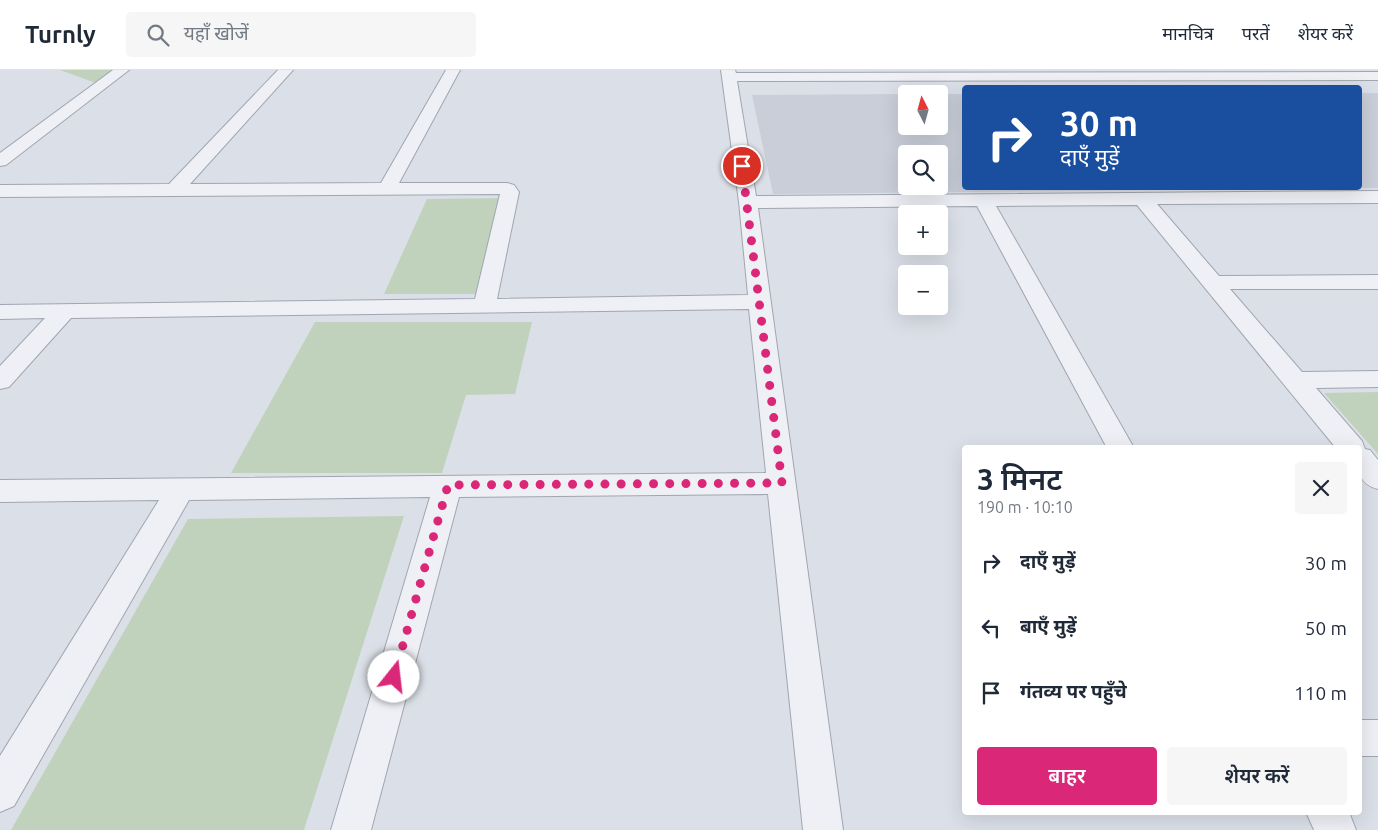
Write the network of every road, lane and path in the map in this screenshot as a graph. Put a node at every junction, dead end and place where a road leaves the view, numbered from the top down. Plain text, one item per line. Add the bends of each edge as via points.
1 (122, 70) edge
2 (286, 70) edge
3 (453, 70) edge
4 (909, 74) edge
5 (1378, 76) edge
6 (1123, 77) junction
7 (734, 83) edge
8 (1131, 85) edge
9 (1362, 89) edge
10 (1378, 89) edge
11 (0, 162) edge
12 (387, 188) junction
13 (175, 189) junction
14 (0, 191) edge
15 (1378, 197) edge
16 (1142, 199) junction
17 (983, 200) junction
18 (748, 202) junction
19 (1212, 282) junction
20 (1378, 282) edge
21 (760, 302) junction
22 (484, 307) junction
23 (0, 312) edge
24 (64, 312) junction
25 (1378, 379) edge
26 (1294, 380) junction
27 (0, 382) edge
28 (1120, 445) edge
29 (1349, 445) edge
30 (1362, 459) edge
31 (1378, 479) edge
32 (782, 483) junction
33 (448, 485) junction
34 (182, 488) junction
35 (0, 491) edge
36 (1362, 738) edge
37 (1378, 738) edge
38 (0, 792) edge
39 (1328, 815) edge
40 (351, 830) edge
41 (823, 830) edge
42 (1336, 830) edge

1 - 11 street
2 - 13 street
3 - 12 street
4 - 6 street
4 - 7 street
5 - 6 street
6 - 8 street
7 - 18 street
9 - 10 street
12 - 13 street
12 - 22 street via 508,189 510,192
13 - 14 street
15 - 16 street
16 - 17 street
16 - 19 street
17 - 18 street
17 - 28 street
18 - 21 street
19 - 20 street
19 - 26 street
21 - 22 street
21 - 32 street
22 - 24 street
23 - 24 street
24 - 27 street
25 - 26 street
26 - 29 street
30 - 31 street
32 - 33 street
32 - 41 street
33 - 34 street
33 - 40 street
34 - 35 street
34 - 38 street
36 - 37 street
39 - 42 street

